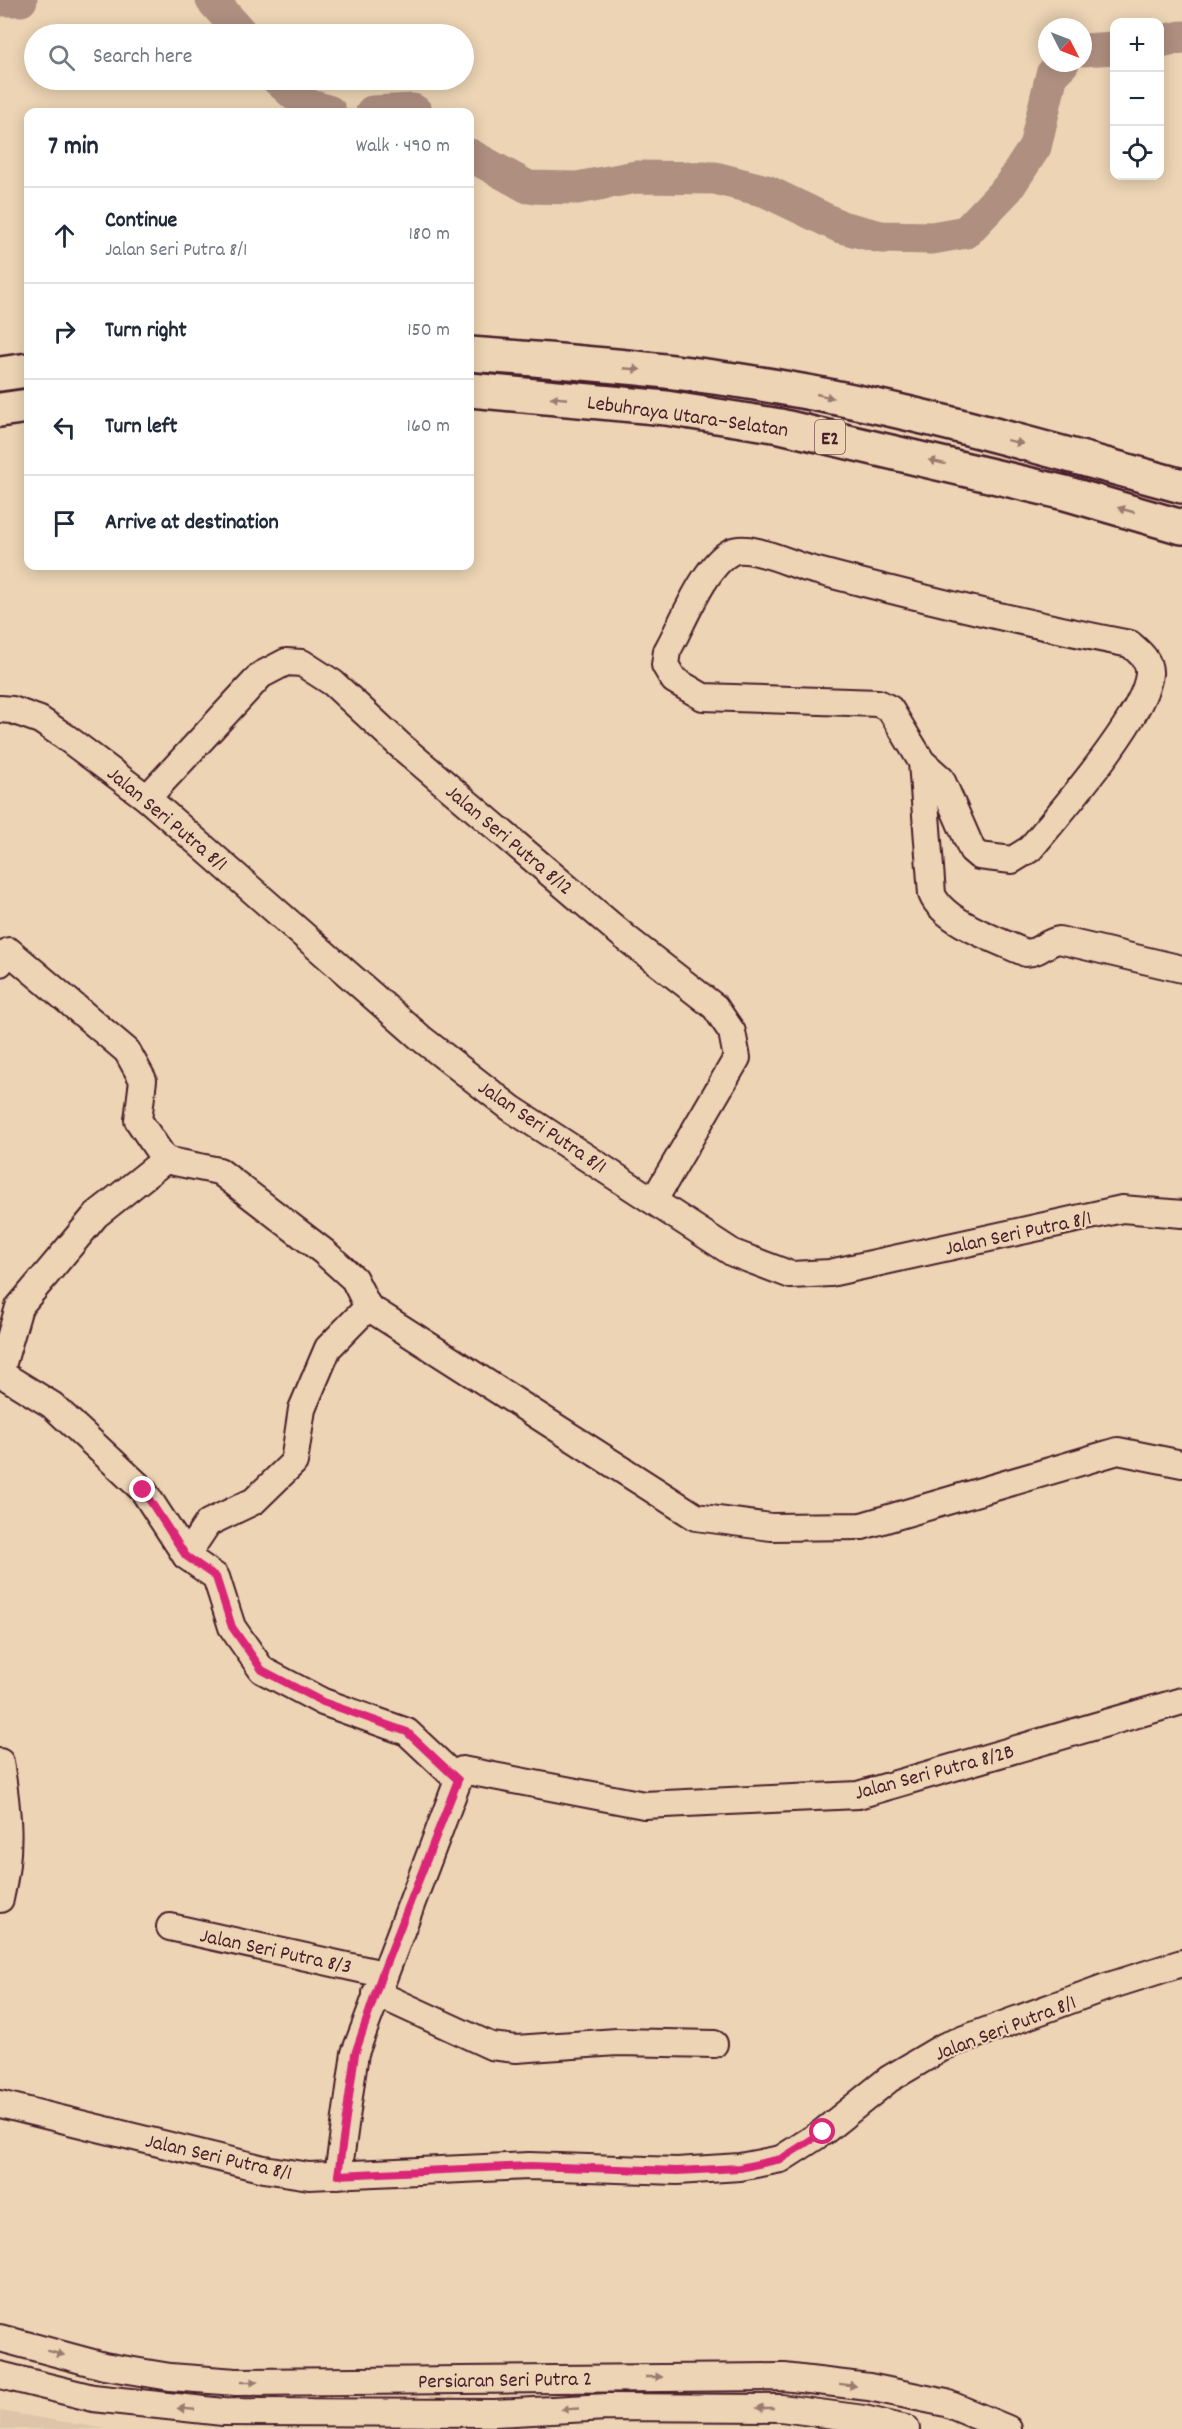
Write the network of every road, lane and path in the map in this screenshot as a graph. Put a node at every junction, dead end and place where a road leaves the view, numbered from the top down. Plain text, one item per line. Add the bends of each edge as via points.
1 (474, 354) edge
2 (24, 371) edge
3 (0, 374) edge
4 (474, 390) edge
5 (24, 407) edge
6 (0, 410) edge
7 (1182, 486) edge
8 (1182, 527) edge
9 (0, 709) edge
10 (922, 762) junction
11 (147, 798) junction
12 (0, 963) edge
13 (1182, 969) edge
14 (165, 1160) junction
15 (654, 1200) junction
16 (1182, 1214) edge
17 (368, 1307) junction
18 (1182, 1464) edge
19 (186, 1556) junction
20 (1182, 1701) edge
21 (0, 1762) edge
22 (458, 1780) junction
23 (0, 1899) edge
24 (170, 1927) dead end
25 (1182, 1963) edge
26 (379, 1983) junction
27 (714, 2044) dead end
28 (0, 2104) edge
29 (338, 2175) junction
30 (0, 2338) edge
31 (0, 2375) edge
32 (618, 2377) junction
33 (628, 2419) edge
34 (906, 2429) edge
35 (1008, 2429) edge

1 -> 7 highway, Lebuhraya Utara–Selatan / E2 via 669,372 790,389
2 - 3 highway
8 -> 4 highway, Lebuhraya Utara–Selatan / E2 via 1054,490 780,426 666,408
5 - 6 highway
9 - 11 street, Jalan Seri Putra 8/1 via 40,720
10 - 10 street via 890,709 878,703 703,697 674,680 665,665 667,651 710,572 731,552 748,549 797,566 939,603 1130,644 1144,656 1149,672 1146,689 1117,738 1030,849 1012,860 986,859 972,850 941,779
10 - 13 street via 932,894 943,911 1026,953 1059,940
11 - 15 street, Jalan Seri Putra 8/1 via 422,1038 512,1109
11 - 15 street, Jalan Seri Putra 8/12 via 261,675 286,662 302,663 333,683 403,748 626,938 715,1007 732,1032 737,1058
12 - 14 street via 9,951 127,1051 142,1080 138,1120
14 - 17 street via 219,1171 324,1252 354,1280
14 - 19 street via 96,1215 19,1307 0,1373 52,1406 143,1490
15 - 16 street, Jalan Seri Putra 8/1 via 733,1253 790,1275 830,1273 1122,1209
17 - 18 street via 696,1517 771,1527 862,1526 1118,1451
17 - 19 street via 328,1348 302,1409 294,1462 254,1501 208,1523
19 - 22 street via 216,1577 232,1627 262,1670 323,1702 407,1732
20 - 22 street, Jalan Seri Putra 8/2B via 858,1795 644,1805 462,1770
21 - 23 street via 8,1823 8,1863
22 - 26 street
24 - 26 street, Jalan Seri Putra 8/3
25 - 29 street, Jalan Seri Putra 8/1 via 945,2046 889,2079 823,2132 781,2159 740,2168 677,2171 530,2166
26 - 27 street, Jalan Seri Putra 8/3 via 491,2046 516,2049 617,2042
26 - 29 street via 355,2054
28 - 29 street, Jalan Seri Putra 8/1 via 264,2169 309,2176
30 -> 32 street, Persiaran Seri Putra 2 via 104,2366 236,2382
33 -> 31 street, Persiaran Seri Putra 2 via 607,2407 495,2413 224,2412 93,2398
32 - 33 street
32 -> 35 street, Persiaran Seri Putra 2 via 784,2377 869,2387 946,2403
34 -> 33 street, Persiaran Seri Putra 2 via 781,2408

